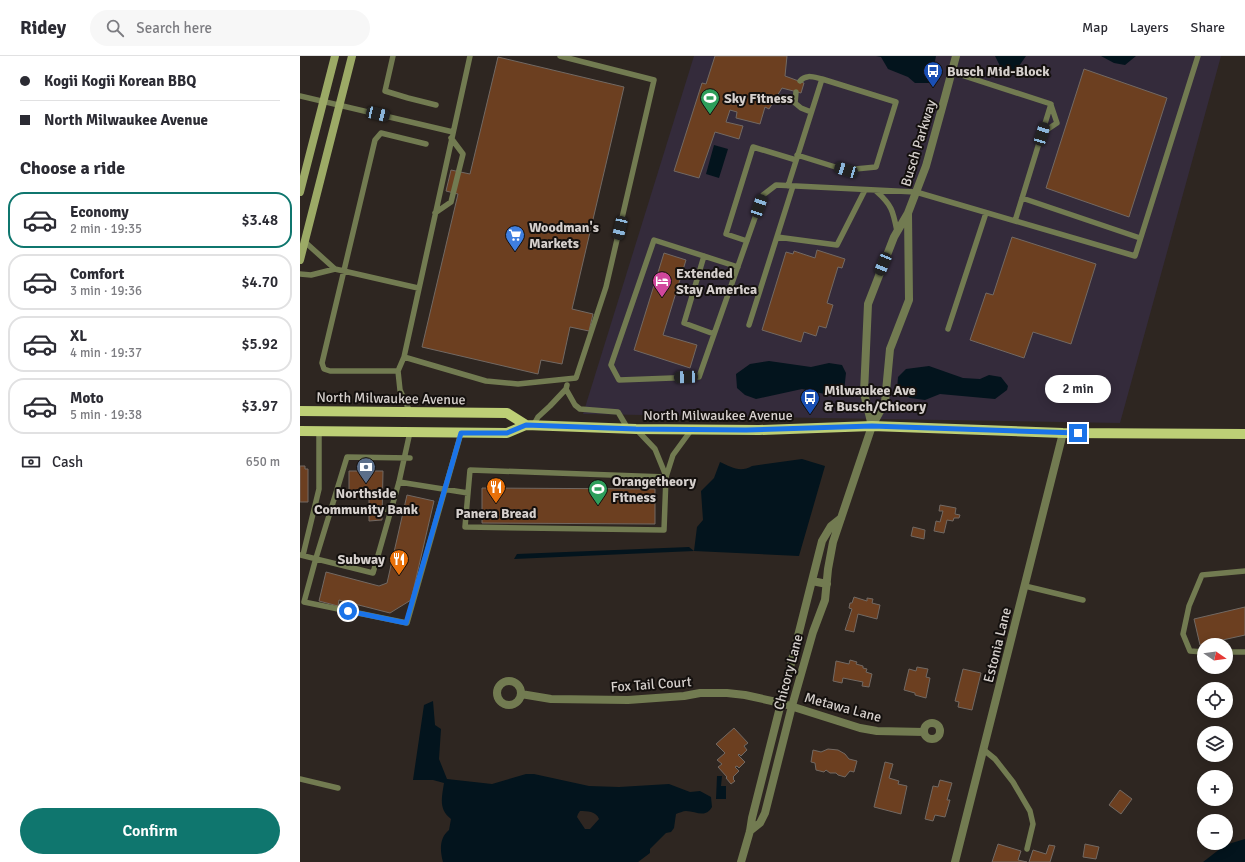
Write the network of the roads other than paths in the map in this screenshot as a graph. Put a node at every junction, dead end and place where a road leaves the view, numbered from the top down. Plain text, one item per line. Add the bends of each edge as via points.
1 (335, 56) edge
2 (352, 56) edge
3 (393, 56) edge
4 (470, 56) edge
5 (560, 56) edge
6 (956, 56) edge
7 (1198, 56) edge
8 (952, 72) junction
9 (822, 79) junction
10 (800, 81) dead end
11 (796, 92) dead end
12 (300, 96) edge
13 (324, 102) junction
14 (436, 104) dead end
15 (1051, 104) junction
16 (339, 105) junction
17 (811, 112) junction
18 (1042, 134) junction
19 (452, 135) junction
20 (426, 144) dead end
21 (797, 157) junction
22 (790, 186) junction
23 (865, 190) junction
24 (876, 190) junction
25 (300, 192) edge
26 (916, 192) junction
27 (1022, 198) junction
28 (435, 213) junction
29 (908, 213) junction
30 (986, 213) junction
31 (1015, 221) junction
32 (897, 231) junction
33 (777, 237) junction
34 (1140, 238) junction
35 (747, 241) junction
36 (305, 242) junction
37 (704, 256) junction
38 (300, 260) edge
39 (738, 267) junction
40 (335, 269) junction
41 (345, 271) junction
42 (300, 274) edge
43 (418, 288) junction
44 (749, 325) dead end
45 (948, 329) dead end
46 (714, 334) junction
47 (404, 357) junction
48 (398, 371) junction
49 (568, 379) junction
50 (566, 389) junction
51 (300, 411) edge
52 (410, 412) junction
53 (530, 425) junction
54 (872, 426) junction
55 (632, 429) junction
56 (692, 429) junction
57 (300, 431) edge
58 (319, 431) junction
59 (410, 432) junction
60 (461, 433) junction
61 (1063, 433) junction
62 (1245, 434) edge
63 (410, 458) dead end
64 (404, 459) junction
65 (666, 477) junction
66 (399, 482) junction
67 (445, 490) junction
68 (468, 493) junction
69 (391, 509) junction
70 (330, 511) junction
71 (843, 516) junction
72 (301, 555) edge
73 (316, 558) junction
74 (1245, 571) edge
75 (812, 580) junction
76 (827, 584) junction
77 (1025, 586) junction
78 (1083, 600) dead end
79 (1197, 652) edge
80 (1233, 652) edge
81 (1245, 652) edge
82 (521, 694) dead end
83 (781, 703) junction
84 (792, 706) junction
85 (924, 732) dead end
86 (984, 750) junction
87 (300, 779) edge
88 (338, 788) dead end
89 (750, 831) junction
90 (1027, 849) dead end
91 (741, 862) edge
92 (956, 862) edge

1 - 13 main road
2 - 16 main road
3 - 14 lane via 385,90
4 - 19 lane
5 - 49 lane via 654,80 606,287 576,378
6 - 8 street, Busch Parkway
7 - 34 lane
8 - 15 lane
8 - 26 street, Busch Parkway via 926,166
9 - 10 lane via 809,76
9 - 17 lane
9 - 21 lane via 896,102 876,167 846,170
11 - 17 lane via 795,103
12 - 13 lane
13 - 16 lane
13 - 25 main road
15 - 18 lane
15 - 18 lane via 1057,123
16 - 19 lane
16 - 36 main road
17 - 21 lane
18 - 27 lane
19 - 28 lane
19 - 28 lane via 463,154 451,202
20 - 41 lane via 381,134 375,140
21 - 22 lane
21 - 35 lane via 754,147 726,234
22 - 23 lane
22 - 33 lane
22 - 35 lane via 776,185 763,195
23 - 24 lane
23 - 33 lane via 837,245
24 - 26 lane
24 - 32 lane via 894,212
26 - 29 street, Busch Parkway
26 - 30 lane
27 - 31 lane
27 - 34 lane
28 - 43 lane
29 - 32 street, Busch Parkway
29 - 54 street, Busch Parkway via 909,300 890,349 885,402
30 - 31 lane
30 - 45 lane
31 - 34 lane via 1135,256
32 - 54 street, Busch Parkway via 868,304 864,393
33 - 44 lane
35 - 39 lane
36 - 38 main road
36 - 40 lane
37 - 39 lane
37 - 46 lane via 684,323
37 - 46 lane via 654,240 611,364 619,380 700,377
39 - 46 lane
40 - 41 lane
40 - 42 lane via 311,275
41 - 43 lane
41 - 48 lane via 322,363 324,369
43 - 47 lane
47 - 48 lane
47 - 49 lane via 486,381 518,384
48 - 52 lane via 400,390
49 - 50 lane
50 - 53 lane
50 - 55 lane via 580,409 618,412
51 - 52 main road, North Milwaukee Avenue
52 - 53 main road, North Milwaukee Avenue via 507,413
53 - 55 main road, North Milwaukee Avenue
53 - 60 main road, North Milwaukee Avenue via 507,433
54 - 56 main road, North Milwaukee Avenue via 764,430
54 - 61 main road, North Milwaukee Avenue
54 - 71 street, Chicory Lane
55 - 56 main road, North Milwaukee Avenue
55 - 65 lane via 655,449
56 - 65 lane via 673,455
57 - 58 main road, North Milwaukee Avenue
58 - 59 main road, North Milwaukee Avenue
58 - 72 lane via 319,488
59 - 60 main road, North Milwaukee Avenue
59 - 64 lane
60 - 67 lane
61 - 62 main road, North Milwaukee Avenue
61 - 77 street, Estonia Lane
63 - 64 lane
64 - 66 lane
64 - 70 lane via 347,457
65 - 68 lane via 470,470
65 - 68 lane via 664,530 465,527
66 - 67 lane
66 - 69 lane
67 - 68 lane
67 - 73 lane via 406,623 304,602
69 - 70 lane
69 - 73 lane via 373,573
70 - 73 lane
71 - 75 street, Chicory Lane via 831,526 822,541
71 - 76 street, Chicory Lane via 833,542
72 - 73 lane
74 - 79 lane via 1202,575 1189,606 1183,634 1190,652
75 - 76 street
75 - 83 street, Chicory Lane
76 - 84 street, Chicory Lane via 825,600
77 - 78 lane
77 - 86 street, Estonia Lane
80 - 81 lane
82 - 83 street, Fox Tail Court via 551,699 613,700 727,693
83 - 84 street, Metawa Lane
83 - 89 street, Chicory Lane
84 - 85 street, Metawa Lane via 860,728
84 - 89 street, Chicory Lane via 765,813
86 - 90 lane via 1008,776 1030,811 1033,824
86 - 92 street, Estonia Lane
87 - 88 lane
89 - 91 street, Chicory Lane

